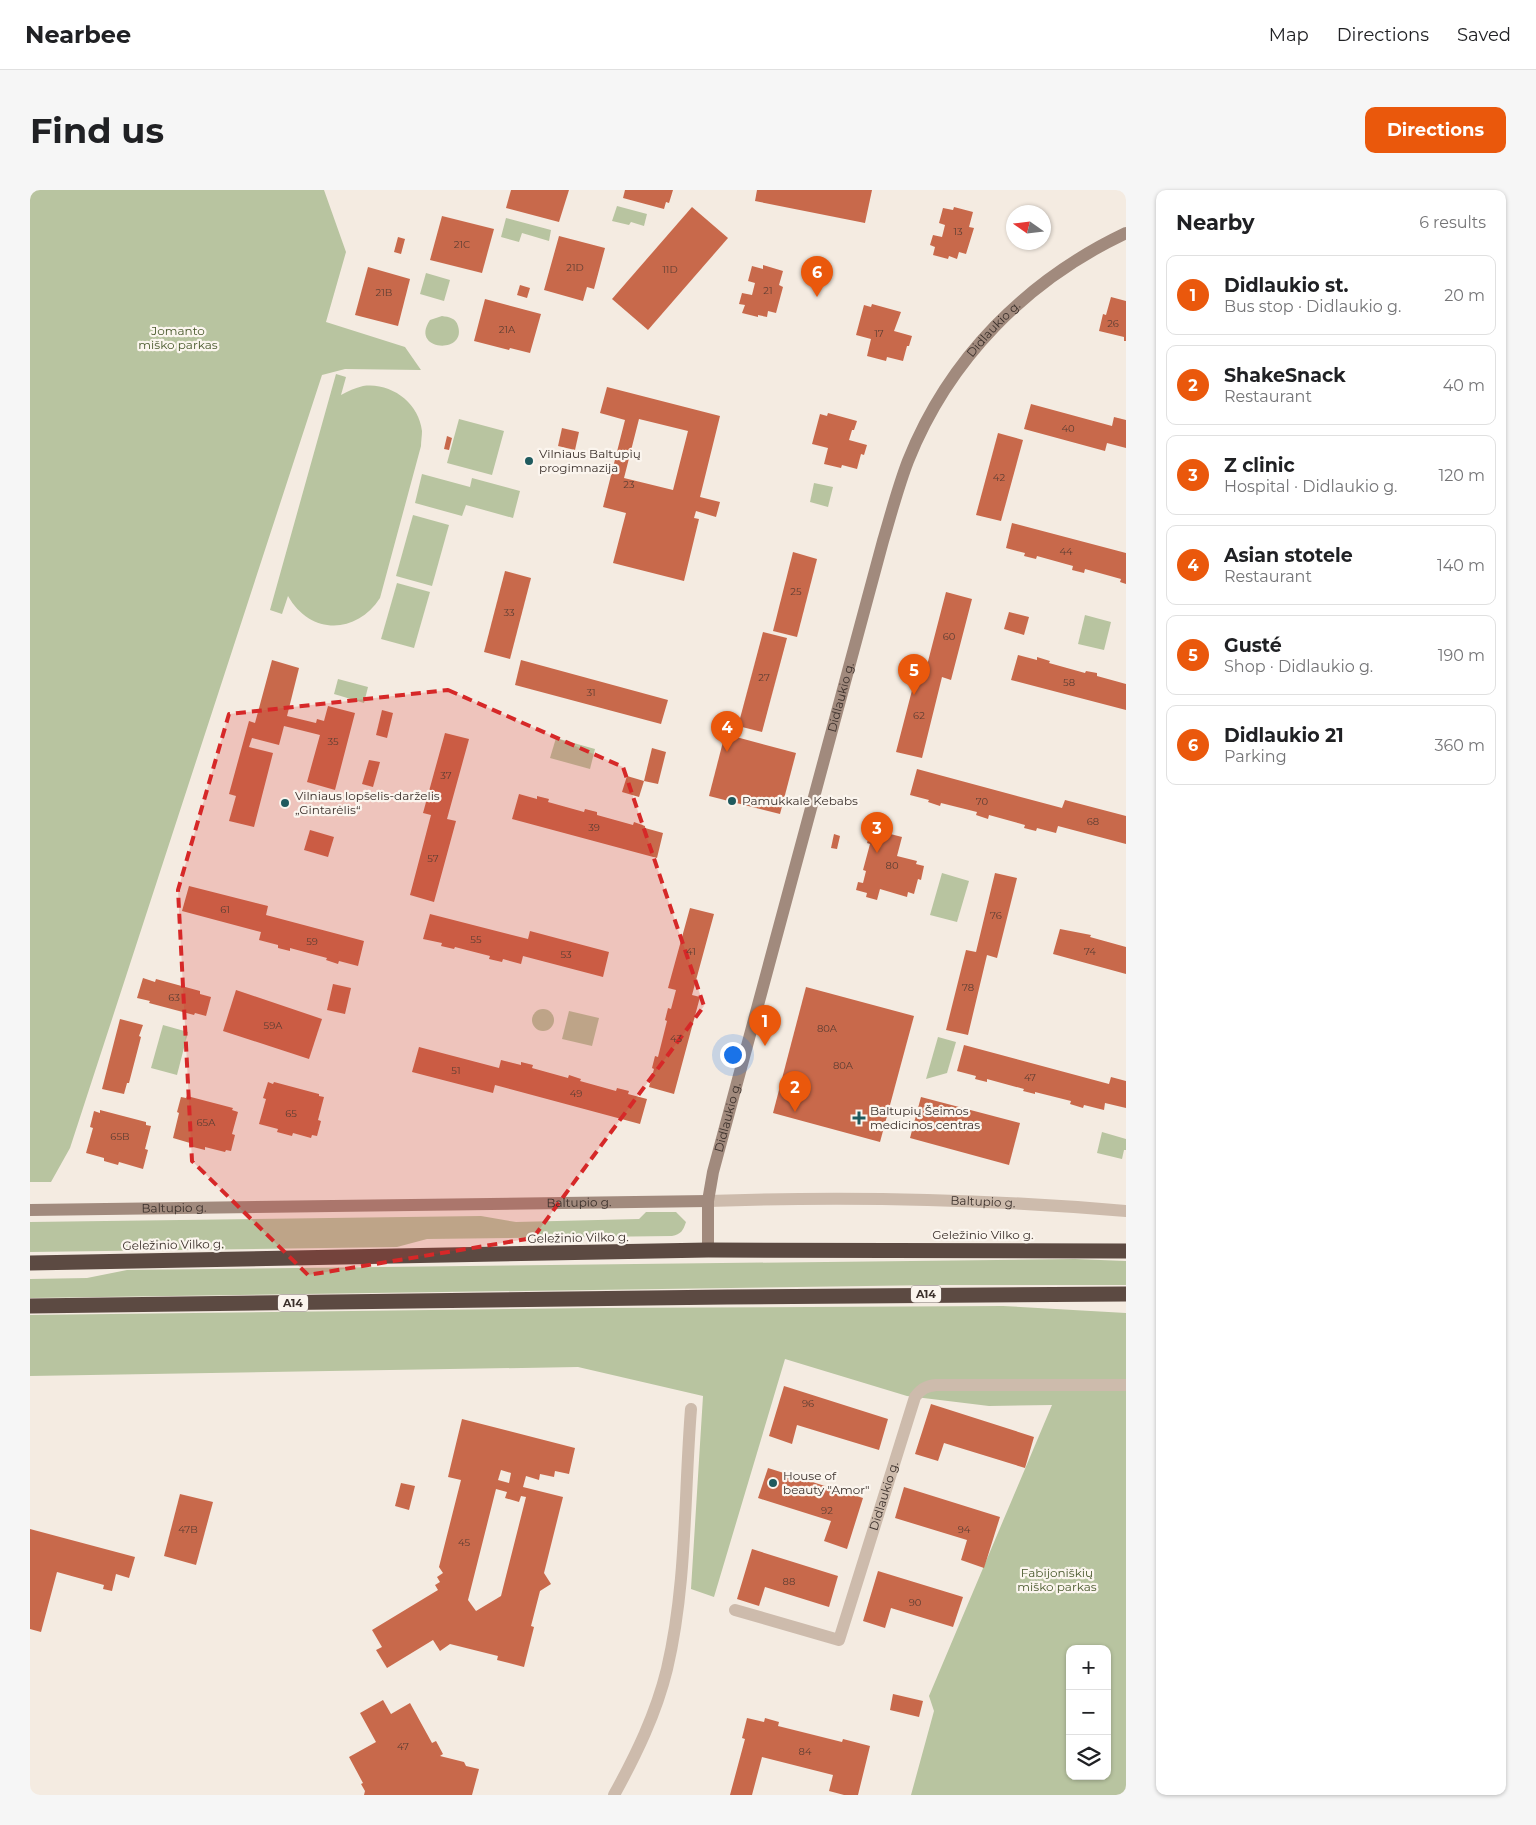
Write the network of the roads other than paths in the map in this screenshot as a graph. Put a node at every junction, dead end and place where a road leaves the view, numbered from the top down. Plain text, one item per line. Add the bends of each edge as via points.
1 (1126, 233) edge
2 (708, 1201) junction
3 (30, 1210) edge
4 (1126, 1211) edge
5 (708, 1250) junction
6 (1126, 1251) edge
7 (30, 1263) edge
8 (1126, 1294) edge
9 (30, 1306) edge
10 (1126, 1385) edge
11 (691, 1409) dead end
12 (735, 1610) dead end
13 (614, 1795) edge

1 - 2 street, Didlaukio g. via 1058,271 990,330 951,379 926,421 908,461 800,846
2 - 3 street, Baltupio g.
2 - 4 street, Baltupio g. via 878,1198
2 - 5 street, Didlaukio g.
5 - 6 highway, Geležinio Vilko g.
5 - 7 highway, Geležinio Vilko g.
8 - 9 highway, A14
10 - 12 street, Didlaukio g. via 936,1384 920,1390 915,1397 839,1640
11 - 13 street via 680,1587 673,1638 651,1717

